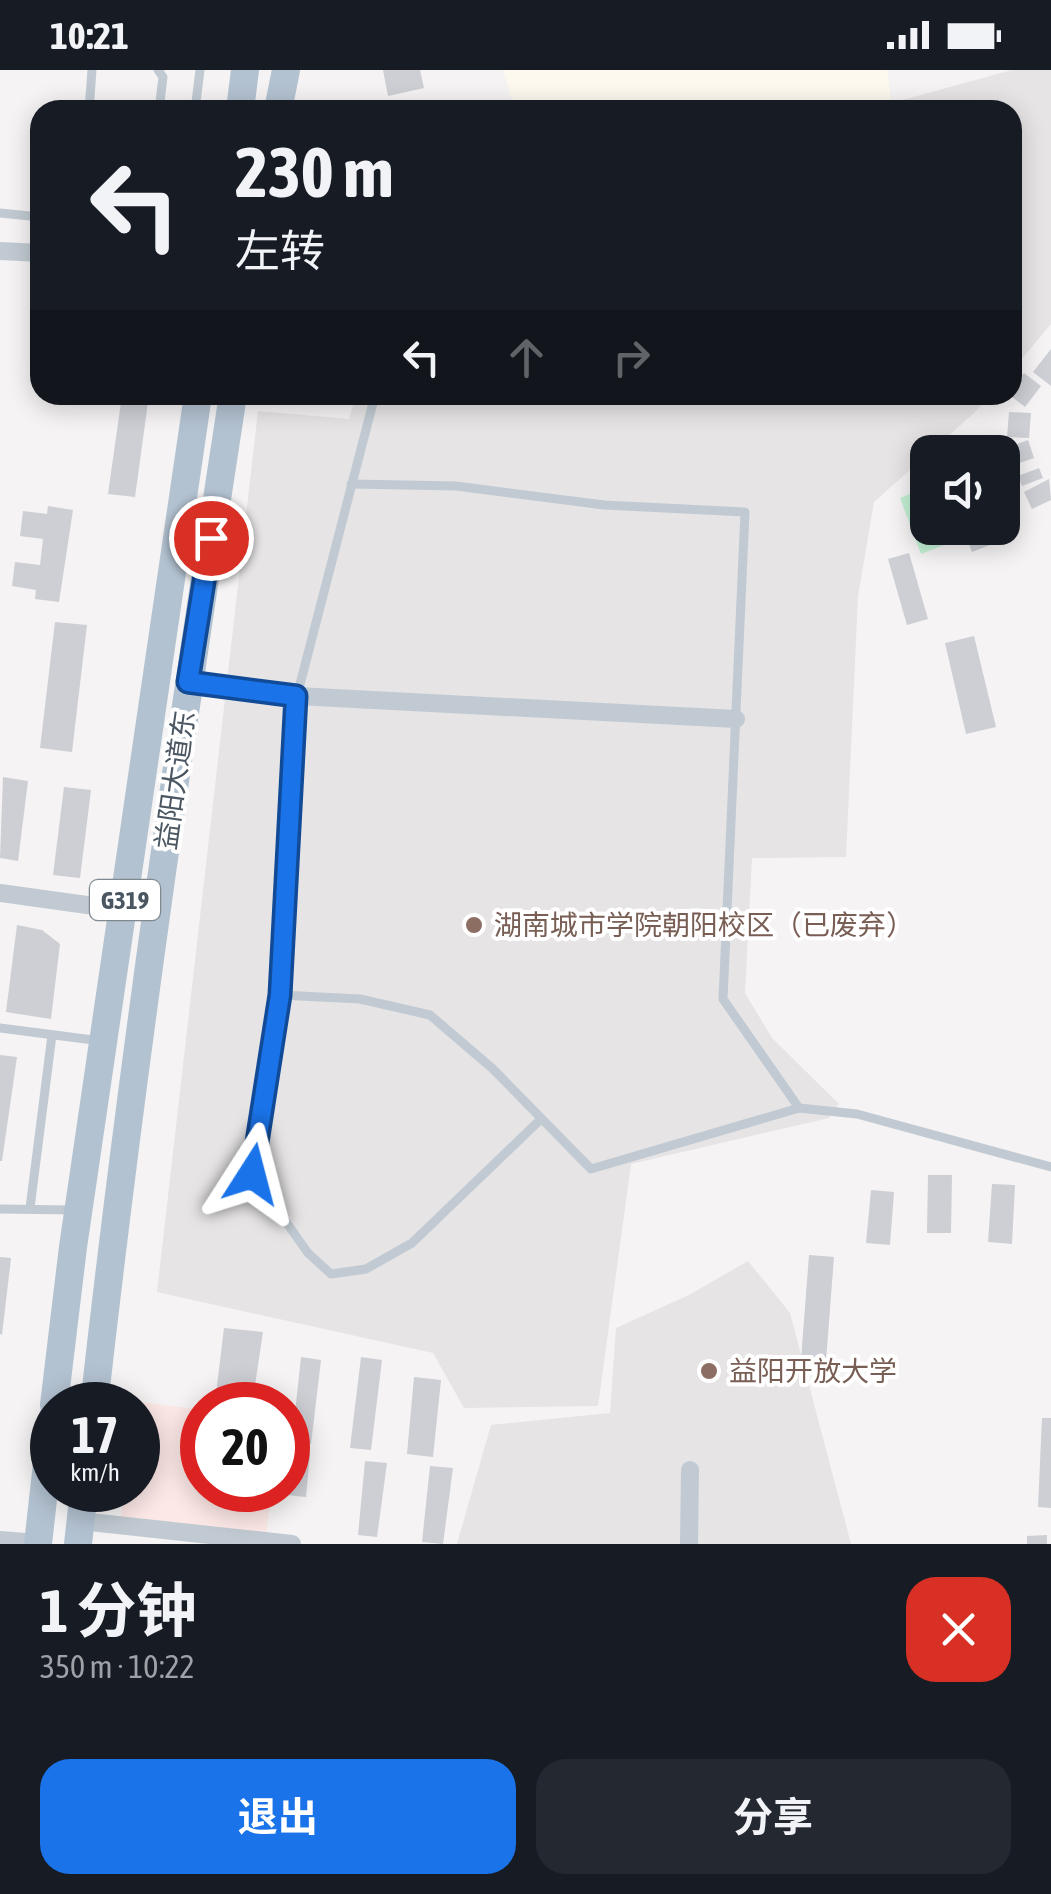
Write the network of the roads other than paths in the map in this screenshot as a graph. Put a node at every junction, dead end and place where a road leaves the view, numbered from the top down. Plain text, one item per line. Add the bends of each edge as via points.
1 (92, 70) edge
2 (158, 70) edge
3 (200, 70) edge
4 (245, 70) edge
5 (286, 70) edge
6 (90, 100) edge
7 (160, 100) edge
8 (196, 100) edge
9 (241, 100) edge
10 (280, 100) edge
11 (0, 214) edge
12 (30, 216) edge
13 (0, 251) edge
14 (30, 252) edge
15 (197, 405) edge
16 (231, 405) edge
17 (372, 405) edge
18 (352, 484) junction
19 (188, 682) junction
20 (296, 696) junction
21 (736, 720) junction
22 (0, 893) edge
23 (123, 910) junction
24 (280, 995) junction
25 (0, 1028) edge
26 (52, 1035) junction
27 (103, 1042) junction
28 (799, 1108) junction
29 (542, 1119) junction
30 (1051, 1168) edge
31 (30, 1208) junction
32 (0, 1209) edge
33 (78, 1210) junction
34 (57, 1382) edge
35 (97, 1382) edge
36 (690, 1470) dead end
37 (42, 1512) edge
38 (80, 1532) edge
39 (0, 1540) edge
40 (38, 1544) edge
41 (292, 1544) edge
42 (689, 1544) edge

1 - 6 lane
2 - 7 lane
3 - 8 lane
4 - 9 main road
5 - 10 main road
11 - 12 lane
13 - 14 street
15 - 23 main road, G319
16 - 19 main road, 益阳大道东 / G319
17 - 18 lane
18 - 20 lane
18 - 21 lane via 456,486 604,505 745,512
19 - 20 lane
19 - 35 main road, 益阳大道东 / G319
20 - 21 street
20 - 24 lane
21 - 28 lane via 723,1000
22 - 23 street
23 - 27 main road, G319
24 - 29 lane via 360,999 430,1015
24 - 29 lane via 252,1174 308,1253 331,1274 366,1269 412,1243
25 - 26 lane
26 - 27 lane
26 - 31 lane
27 - 33 main road, G319
28 - 29 lane via 591,1169
28 - 30 lane via 857,1114
31 - 32 lane
31 - 33 lane
33 - 34 main road, G319
36 - 42 street
37 - 40 main road
38 - 41 street
39 - 40 street

